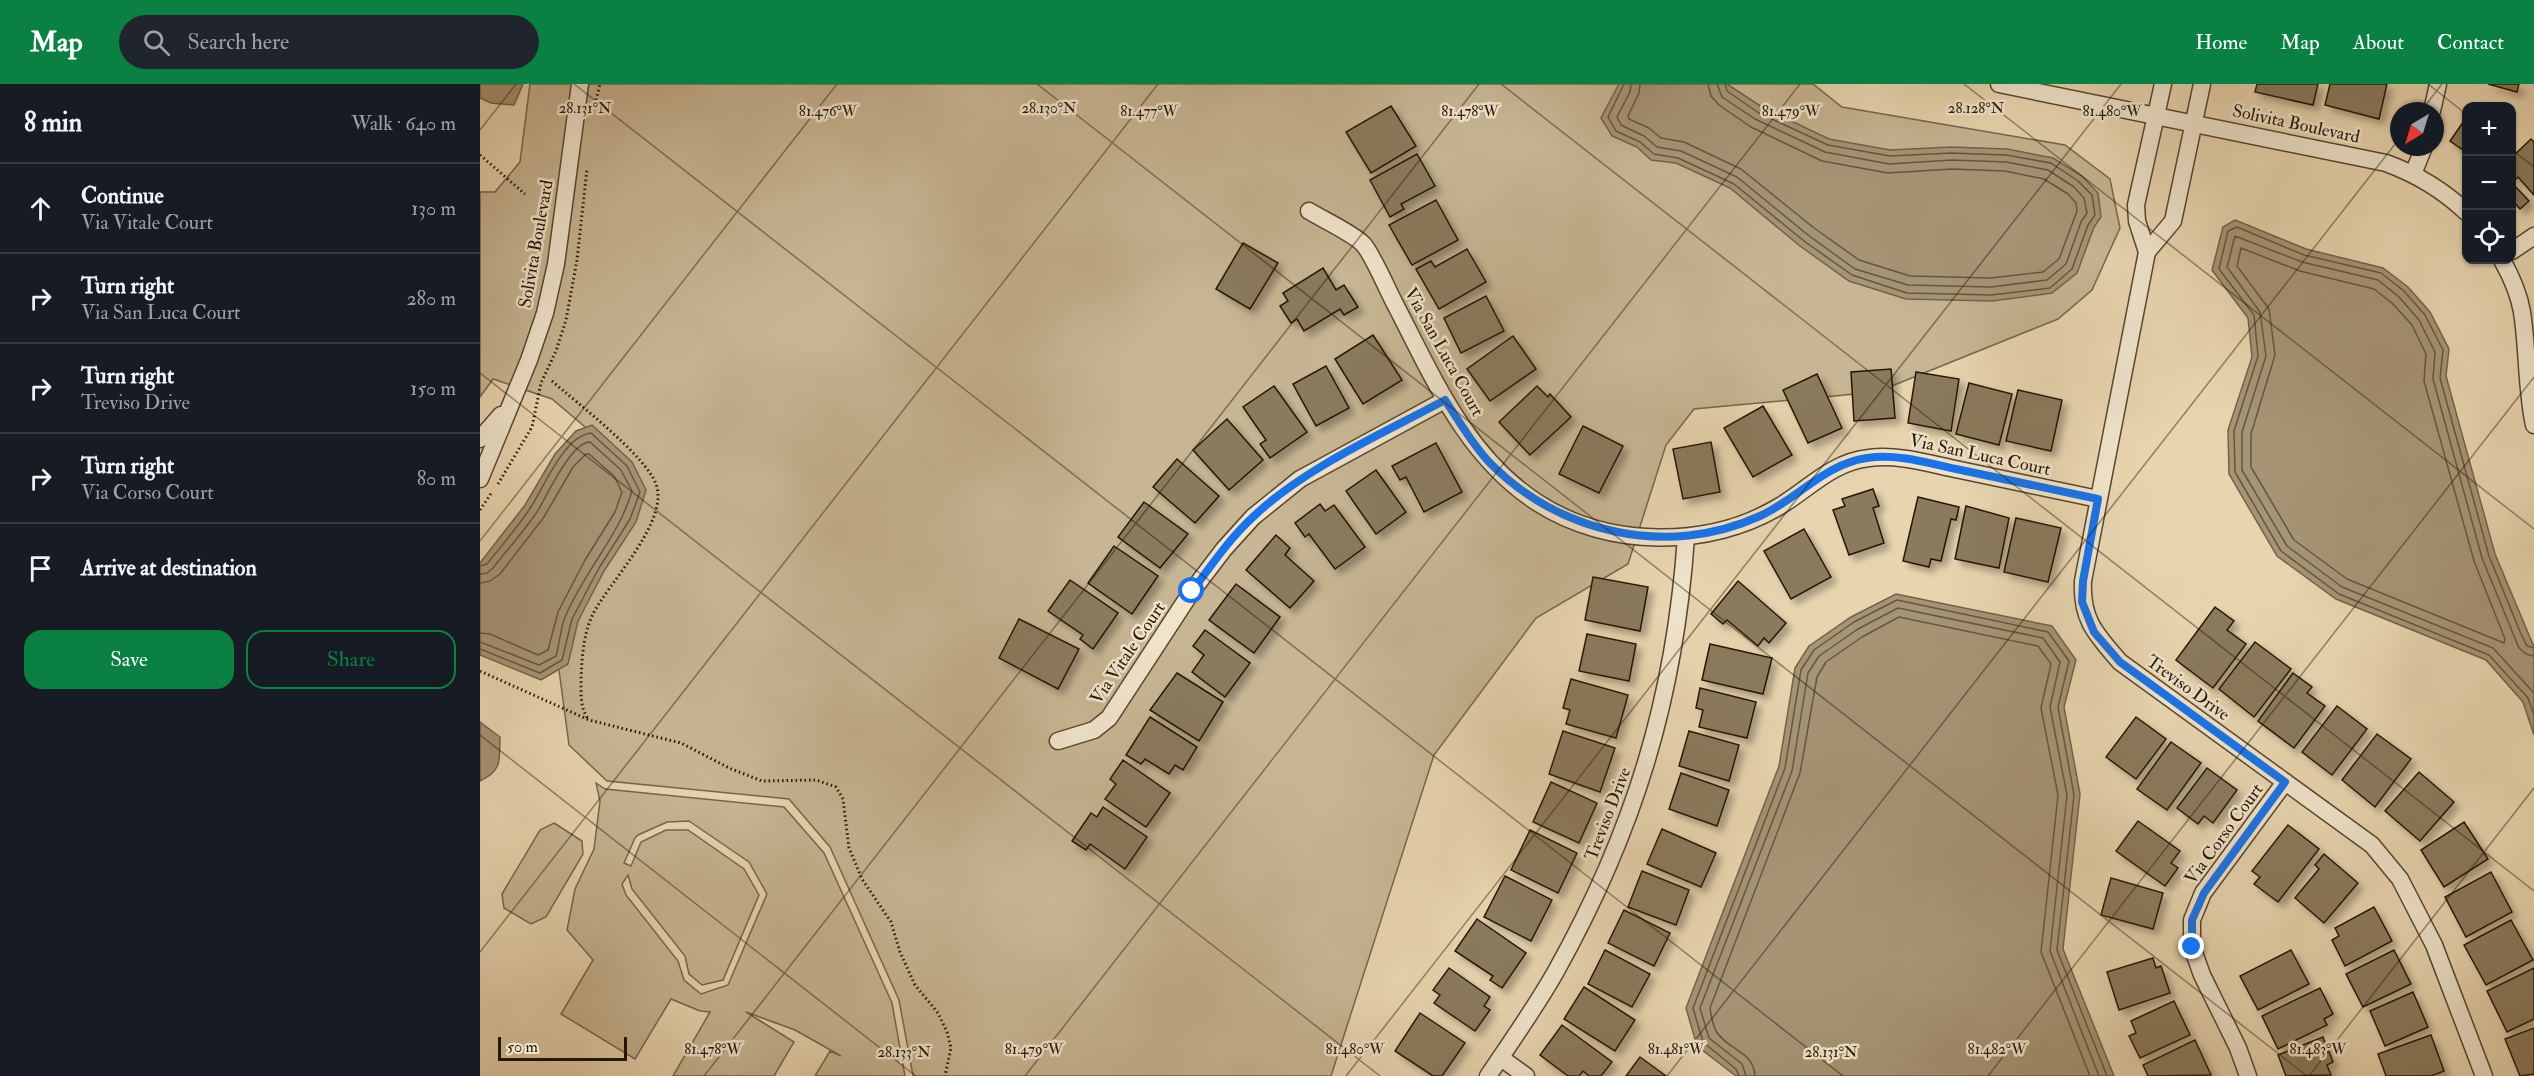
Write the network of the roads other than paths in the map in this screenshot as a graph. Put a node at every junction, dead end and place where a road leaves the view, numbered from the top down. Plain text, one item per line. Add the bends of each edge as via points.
1 (580, 84) edge
2 (1999, 84) edge
3 (2163, 84) edge
4 (2202, 84) edge
5 (2438, 84) edge
6 (2434, 102) edge
7 (2155, 116) junction
8 (2194, 123) junction
9 (2420, 156) edge
10 (2413, 174) junction
11 (2464, 210) edge
12 (1309, 211) dead end
13 (2534, 236) edge
14 (2516, 248) edge
15 (2147, 252) junction
16 (2504, 264) edge
17 (1445, 400) junction
18 (509, 405) junction
19 (2534, 420) edge
20 (480, 439) edge
21 (480, 479) edge
22 (2098, 499) junction
23 (1686, 537) junction
24 (1058, 741) dead end
25 (2285, 782) junction
26 (1501, 1058) junction
27 (1488, 1076) edge
28 (1526, 1076) edge
29 (2248, 1076) edge
30 (2484, 1076) edge

1 - 18 street, Solivita Boulevard via 554,274 529,360
2 - 7 street, Solivita Boulevard
3 - 7 street, Treviso Drive
4 - 8 street, Treviso Drive
5 - 6 street
7 - 8 street, Solivita Boulevard
7 - 15 street, Treviso Drive via 2135,213
8 - 10 street, Solivita Boulevard via 2386,163
8 - 15 street, Treviso Drive via 2173,221
9 - 10 street
10 - 11 street, Solivita Boulevard
12 - 17 street, Via San Luca Court via 1363,244
13 - 14 street
15 - 22 street, Treviso Drive
16 - 19 street via 2522,312
17 - 23 street, Via San Luca Court via 1489,462 1539,504 1569,519 1623,534
17 - 24 street, Via Vitale Court via 1300,479 1253,517 1192,591 1109,718 1094,730
18 - 20 street, Solivita Boulevard
18 - 21 street, Solivita Boulevard
22 - 23 street, Via San Luca Court via 1913,460 1868,458 1831,470 1758,517
22 - 25 street, Treviso Drive via 2082,602 2094,632 2120,662
23 - 26 street, Treviso Drive via 1683,592 1667,684 1634,807 1601,886 1560,964
25 - 29 street, Via Corso Court via 2204,893 2192,920 2192,947 2202,975
25 - 30 street, Treviso Drive via 2372,845 2400,879 2434,945
26 - 27 street, Treviso Drive
26 - 28 street

